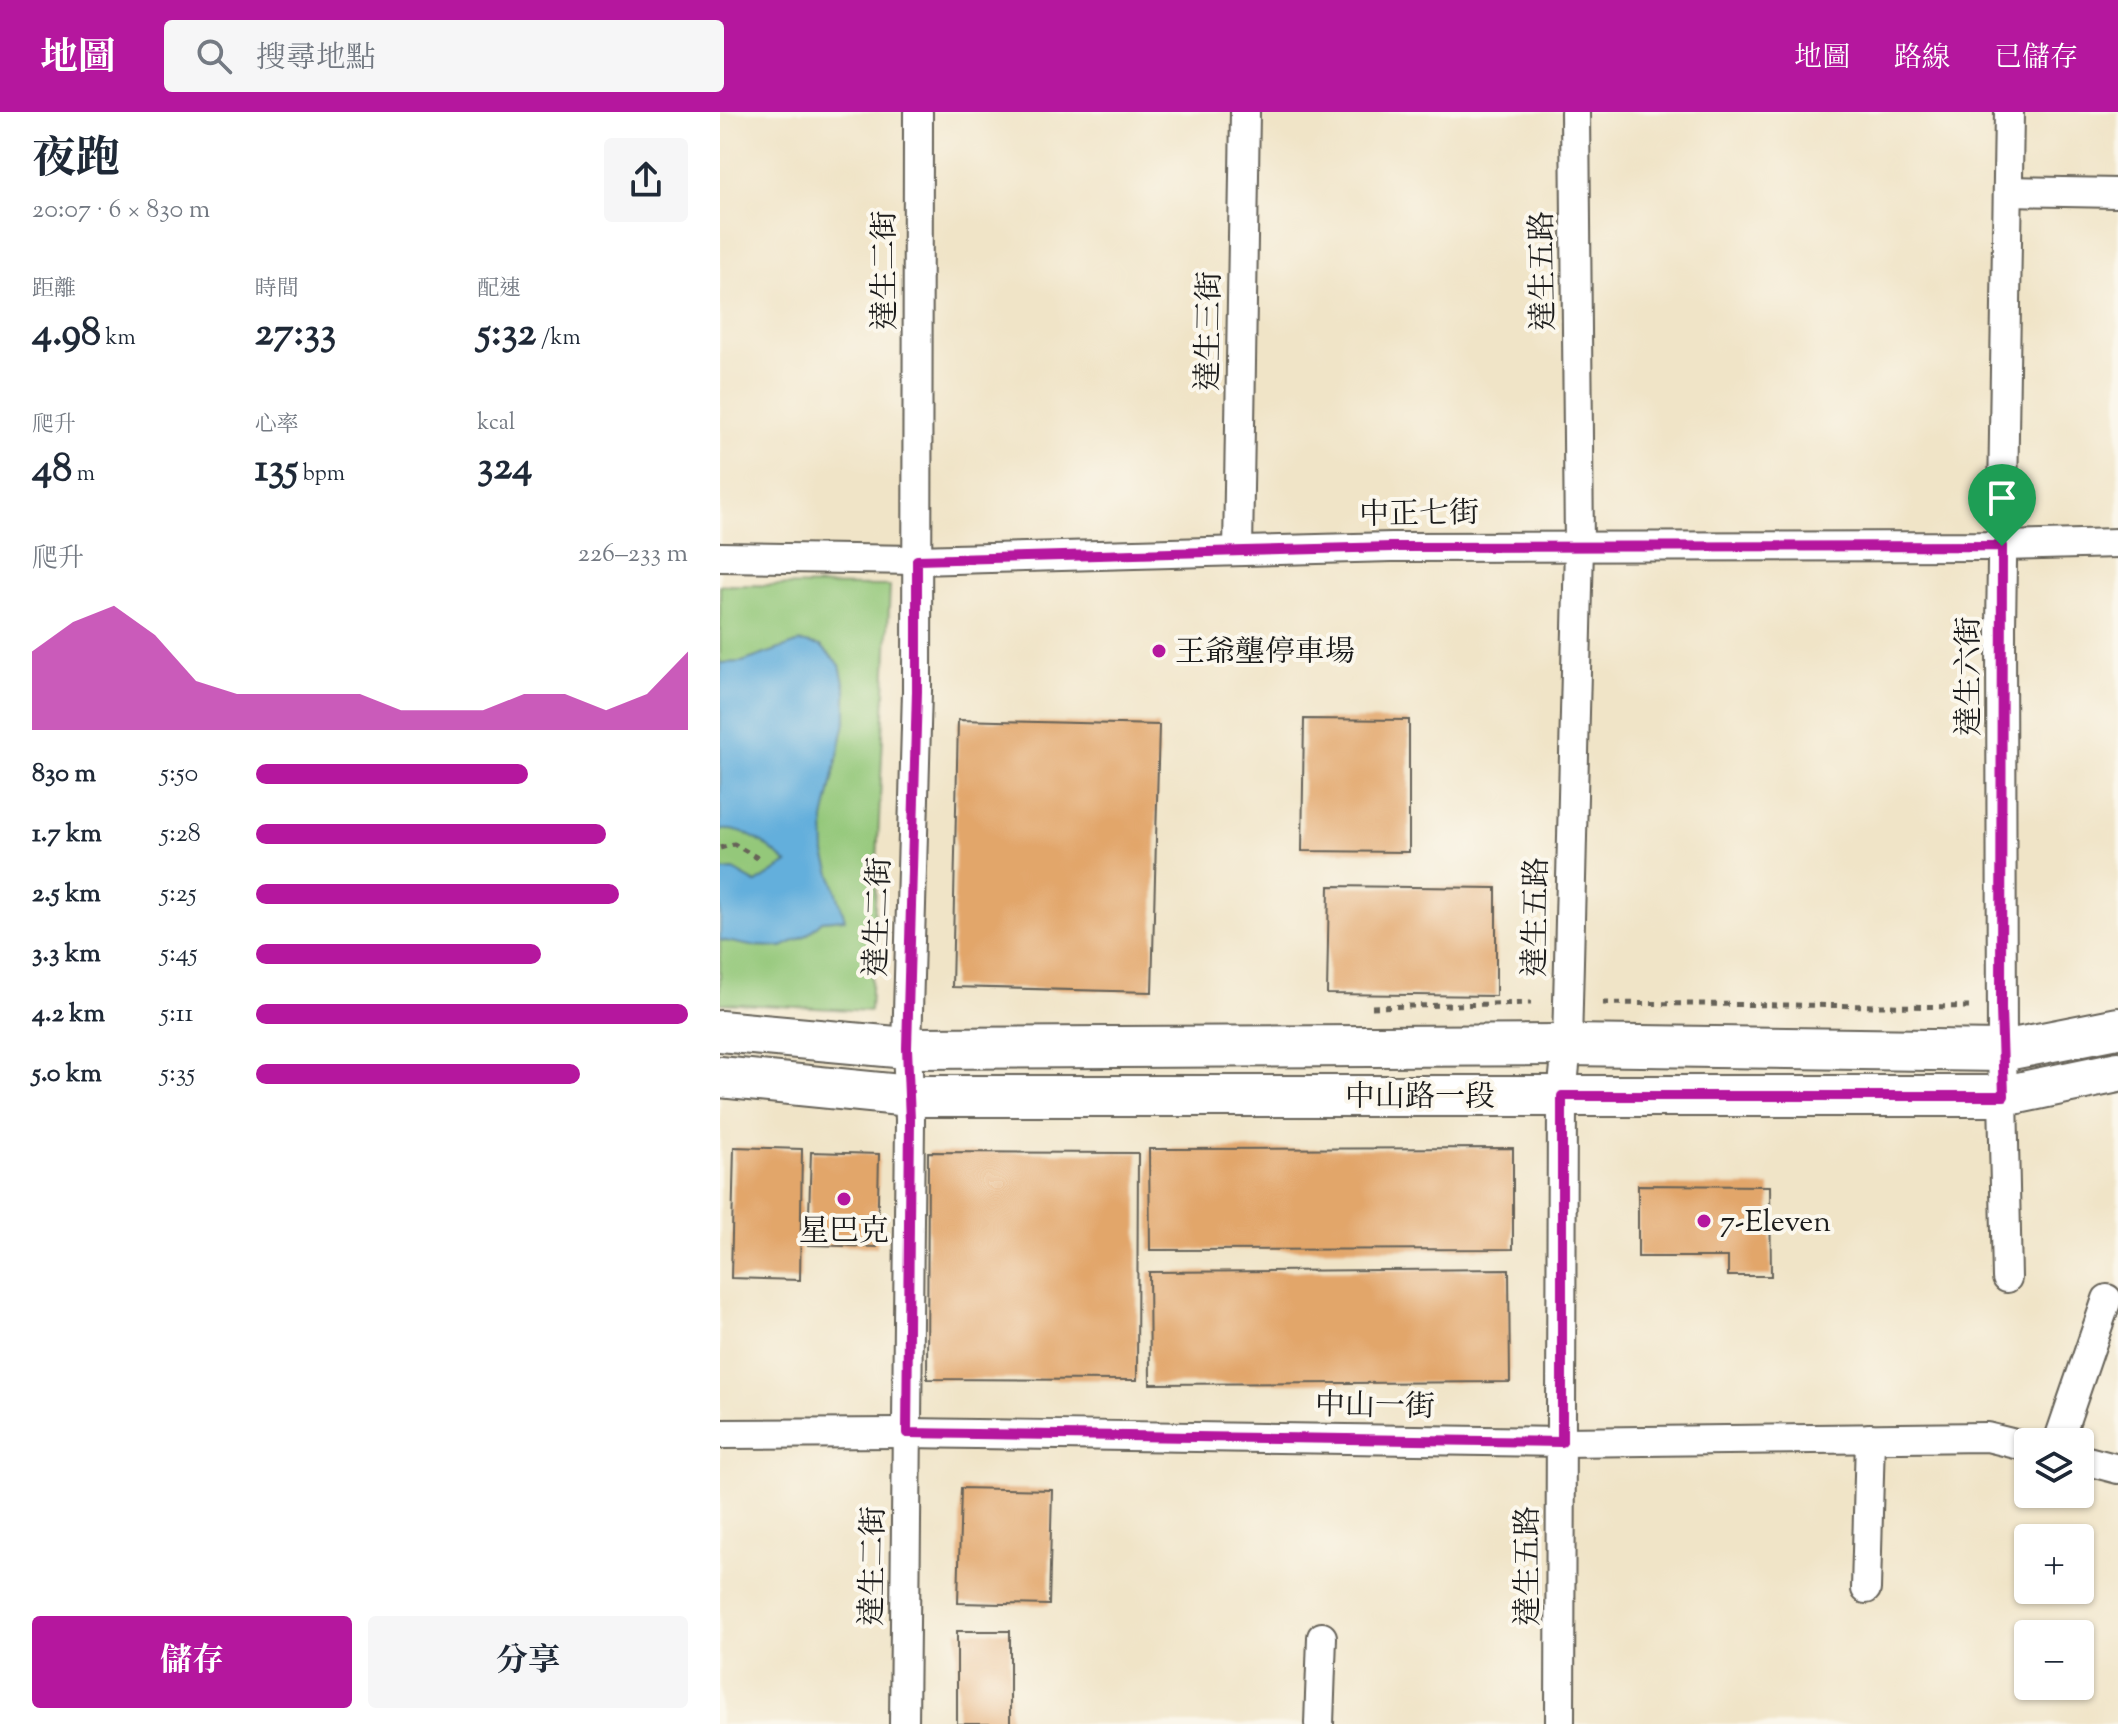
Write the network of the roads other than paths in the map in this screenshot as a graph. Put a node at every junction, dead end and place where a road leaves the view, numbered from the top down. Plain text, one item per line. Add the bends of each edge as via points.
1 (918, 112) edge
2 (1245, 112) edge
3 (1575, 112) edge
4 (2009, 112) edge
5 (2008, 191) junction
6 (2118, 193) edge
7 (2118, 543) edge
8 (1579, 546) junction
9 (2002, 546) junction
10 (1238, 551) junction
11 (720, 557) edge
12 (917, 560) junction
13 (2118, 1028) edge
14 (720, 1031) edge
15 (1567, 1045) junction
16 (907, 1048) junction
17 (2002, 1051) junction
18 (2118, 1072) edge
19 (720, 1077) edge
20 (910, 1096) junction
21 (1562, 1096) junction
22 (2004, 1096) junction
23 (2007, 1278) dead end
24 (2107, 1299) dead end
25 (2063, 1428) edge
26 (907, 1433) junction
27 (720, 1434) edge
28 (1870, 1438) junction
29 (1562, 1442) junction
30 (2014, 1444) edge
31 (2094, 1463) edge
32 (2118, 1469) edge
33 (1866, 1589) dead end
34 (1322, 1637) dead end
35 (904, 1724) edge
36 (1319, 1724) edge
37 (1560, 1724) edge

1 - 12 street, 達生二街
2 - 10 street, 達生三街
3 - 8 street, 達生五路
4 - 5 street, 達生六街
5 - 6 street
5 - 9 street, 達生六街
7 - 9 street, 中正七街
8 - 9 street, 中正七街
8 - 10 street, 中正七街
8 - 15 street, 達生五路
9 - 17 street, 達生六街
10 - 12 street, 中正七街
11 - 12 street, 中正七街
12 - 16 street, 達生二街
13 - 17 street, 中山路一段
14 - 16 street, 中山路一段
15 - 16 street, 中山路一段
15 - 17 street, 中山路一段
15 - 21 street, 達生五路
16 - 20 street, 達生二街
17 - 22 street, 達生六街
18 - 22 street, 中山路一段
19 - 20 street, 中山路一段
20 - 21 street, 中山路一段
20 - 26 street, 達生二街
21 - 22 street, 中山路一段
21 - 29 street, 達生五路
22 - 23 street, 達生六街
24 - 25 street
26 - 27 street, 中山一街
26 - 29 street, 中山一街
26 - 35 street, 達生二街
28 - 29 street, 中山一街
28 - 30 street, 中山一街 via 1987,1437
28 - 33 street
29 - 37 street, 達生五路
31 - 32 street
34 - 36 street

